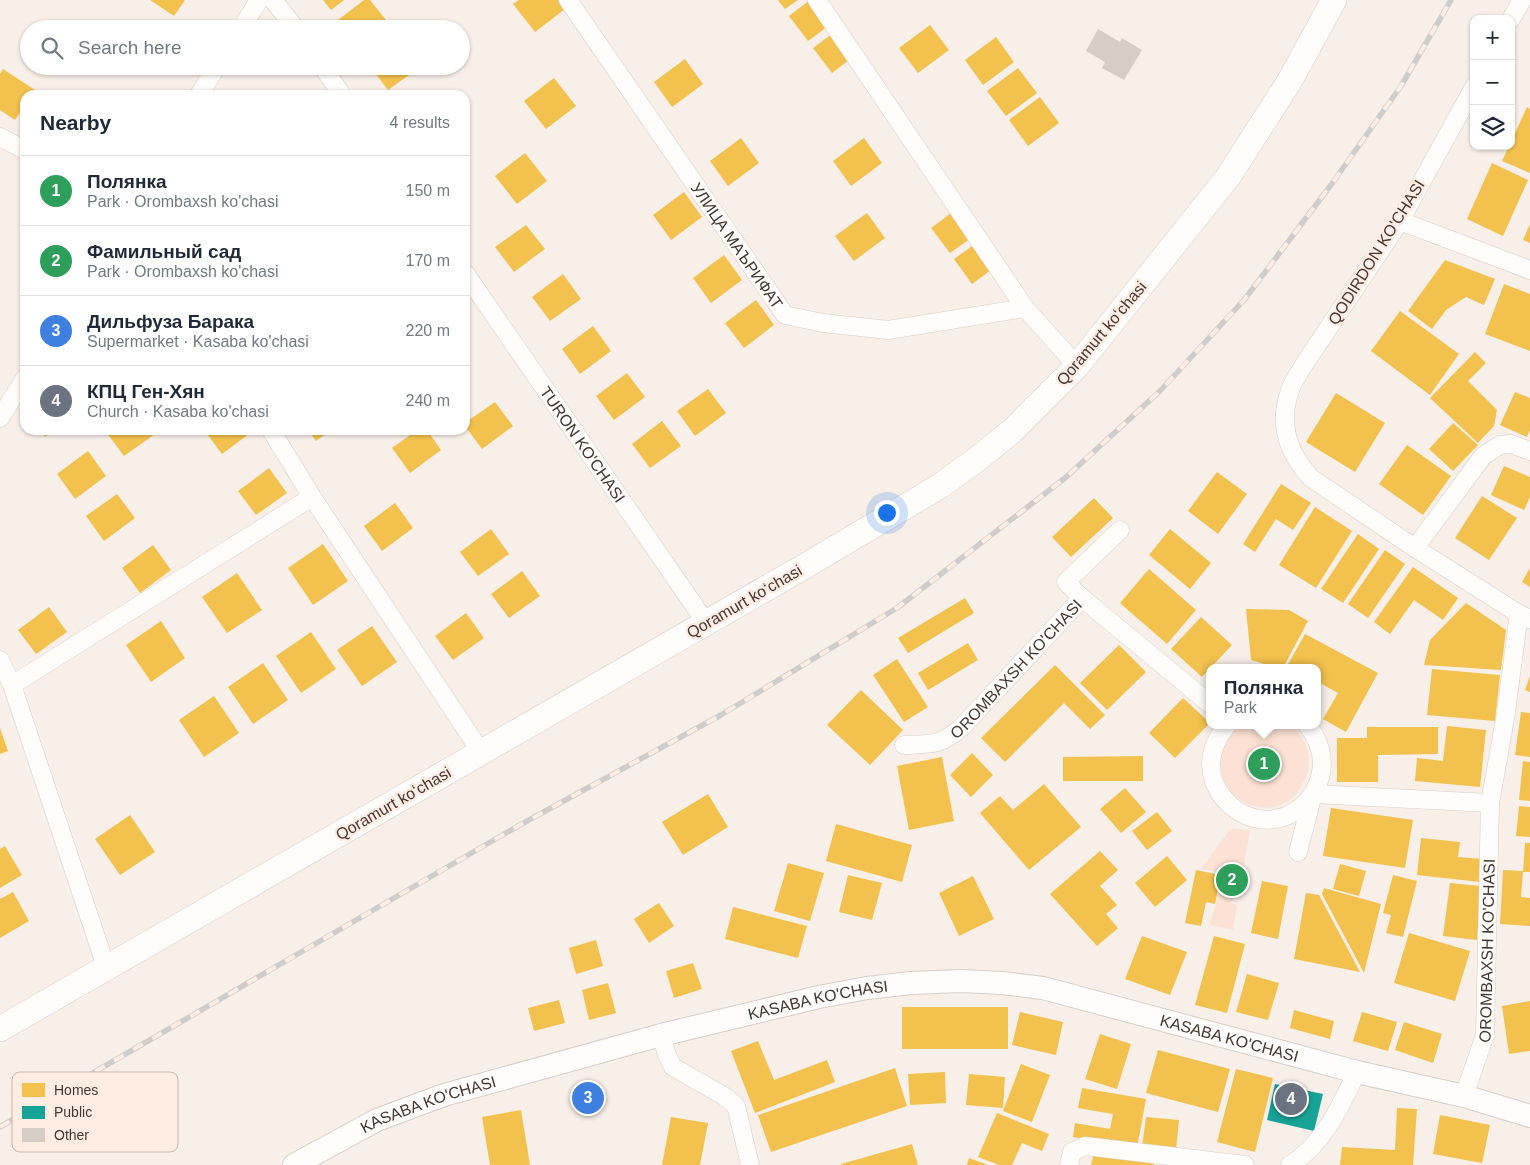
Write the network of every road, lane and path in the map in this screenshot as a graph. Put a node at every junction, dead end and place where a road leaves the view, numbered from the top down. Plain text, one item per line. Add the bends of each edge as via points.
1 (259, 0) edge
2 (273, 0) edge
3 (568, 0) edge
4 (817, 0) edge
5 (1324, 0) edge
6 (1334, 0) edge
7 (1522, 0) edge
8 (1513, 15) edge
9 (247, 20) edge
10 (289, 20) edge
11 (211, 75) edge
12 (328, 75) edge
13 (202, 90) edge
14 (339, 90) edge
15 (1470, 94) edge
16 (0, 137) edge
17 (20, 147) edge
18 (1400, 221) junction
19 (1530, 270) edge
20 (470, 280) edge
21 (1025, 308) junction
22 (1074, 363) junction
23 (20, 386) edge
24 (0, 418) edge
25 (274, 435) edge
26 (1530, 451) edge
27 (312, 497) junction
28 (1120, 530) dead end
29 (1415, 548) junction
30 (1082, 598) junction
31 (700, 614) junction
32 (1525, 616) edge
33 (0, 660) edge
34 (12, 685) junction
35 (1206, 701) edge
36 (1224, 729) edge
37 (1310, 729) edge
38 (475, 743) junction
39 (904, 745) dead end
40 (1313, 794) junction
41 (1490, 803) junction
42 (1298, 852) dead end
43 (103, 958) junction
44 (0, 1018) edge
45 (0, 1029) edge
46 (661, 1035) junction
47 (1357, 1072) junction
48 (1464, 1096) junction
49 (1530, 1116) edge
50 (294, 1165) edge
51 (750, 1165) edge
52 (1069, 1165) edge
53 (1246, 1165) edge
54 (1290, 1165) edge

1 - 9 street
2 - 10 street
3 - 21 street, УЛИЦА МАЪРИФАТ via 785,315 888,330
4 - 21 street
5 - 22 main road, Qoramurt koʻchasi via 1280,79 1222,169
6 - 22 main road, Qoramurt koʻchasi via 1289,82 1228,177
7 - 8 street
11 - 13 street
12 - 14 street
15 - 18 street, QODIRDON KO'CHASI
16 - 17 street
18 - 19 street
18 - 29 street, QODIRDON KO'CHASI via 1303,366 1290,390 1284,419 1292,452 1311,478
20 - 31 street, TURON KO'CHASI
21 - 22 street
22 - 31 main road, Qoramurt koʻchasi via 1006,424 935,478
22 - 45 main road, Qoramurt koʻchasi via 1012,431 940,486
23 - 24 street
25 - 27 street
26 - 29 street via 1511,444 1500,445 1483,456
27 - 34 street
27 - 38 street
28 - 30 street via 1066,582
29 - 32 street
30 - 35 street, OROMBAXSH KO'CHASI
30 - 39 street, OROMBAXSH KO'CHASI via 949,738 934,744
31 - 38 main road, Qoramurt koʻchasi
32 - 41 street, OROMBAXSH KO'CHASI
33 - 34 street
34 - 43 street
36 - 40 street via 1212,754 1211,772 1229,805 1246,816 1264,819 1283,817 1300,808
37 - 40 street via 1321,748 1323,764
38 - 43 main road, Qoramurt koʻchasi
40 - 41 street
40 - 42 street
41 - 48 street, OROMBAXSH KO'CHASI via 1485,1035
43 - 44 main road, Qoramurt koʻchasi
46 - 47 street, KASABA KO'CHASI via 867,988 969,981 1043,988
46 - 50 street, KASABA KO'CHASI via 480,1084 410,1107 377,1120
46 - 51 street via 674,1067 736,1106
47 - 48 street, KASABA KO'CHASI
47 - 54 street via 1332,1122 1304,1157
48 - 49 street, KASABA KO'CHASI
52 - 53 street via 1072,1152 1085,1146

